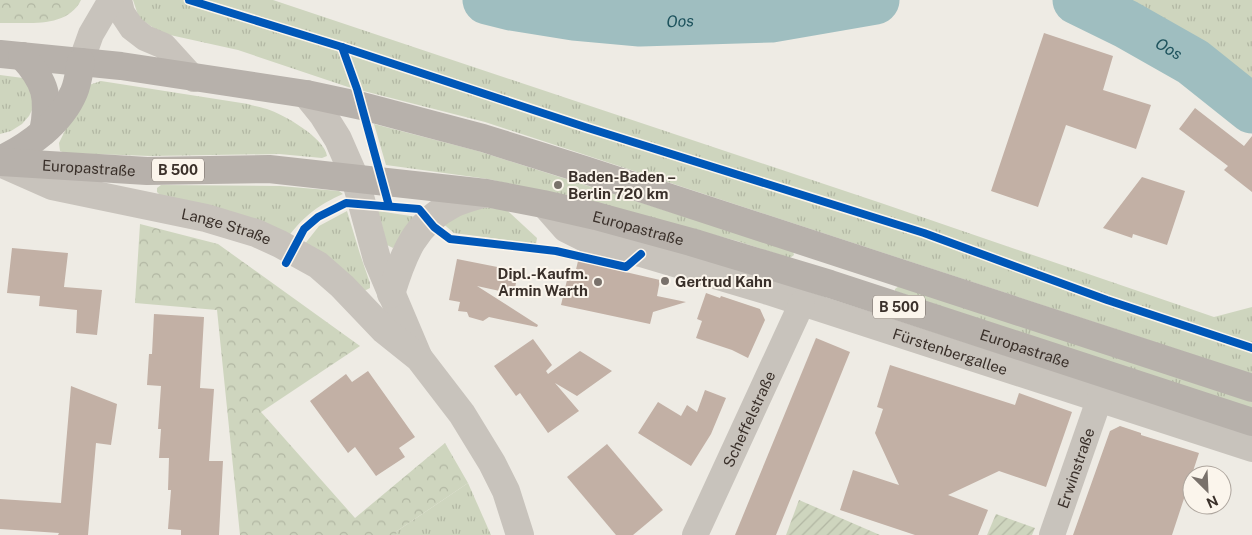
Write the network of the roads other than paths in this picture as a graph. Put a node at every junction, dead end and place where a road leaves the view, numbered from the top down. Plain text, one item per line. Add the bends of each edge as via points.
1 (111, 0) edge
2 (119, 0) edge
3 (11, 55) edge
4 (81, 62) junction
5 (194, 78) junction
6 (306, 94) junction
7 (43, 132) junction
8 (0, 162) edge
9 (355, 178) junction
10 (486, 193) junction
11 (543, 204) junction
12 (391, 294) junction
13 (802, 303) junction
14 (419, 358) junction
15 (1252, 388) edge
16 (1099, 400) junction
17 (1252, 422) edge
18 (1252, 449) edge
19 (520, 535) edge
20 (695, 535) edge
21 (1052, 535) edge

1 - 4 street via 91,34
2 - 5 street via 122,14 132,28 164,46
3 - 4 main road, B 500
3 - 7 main road via 32,68 46,95
4 - 5 main road, B 500
4 - 7 main road via 74,92 63,111
5 - 6 main road, B 500
6 - 9 street, Lange Straße via 338,139
6 - 15 main road, B 500 via 520,150
7 - 8 main road
8 - 9 main road, Europastraße / B 500 via 147,171 269,169
8 - 14 street, Lange Straße via 52,186 206,218 280,244 318,265 384,330
9 - 10 main road, Europastraße / B 500
9 - 12 street, Lange Straße via 368,230
10 - 11 main road, Europastraße / B 500
10 - 12 street via 453,204 417,232 404,255
11 - 13 street, Fürstenbergallee via 565,229 591,242
11 - 17 main road, Europastraße / B 500 via 691,242 830,284
12 - 14 street, Lange Straße
13 - 16 street, Fürstenbergallee
13 - 20 street, Scheffelstraße
14 - 19 street, Lange Straße via 462,414 492,463 506,491
16 - 18 street, Fürstenbergallee
16 - 21 street, Erwinstraße

